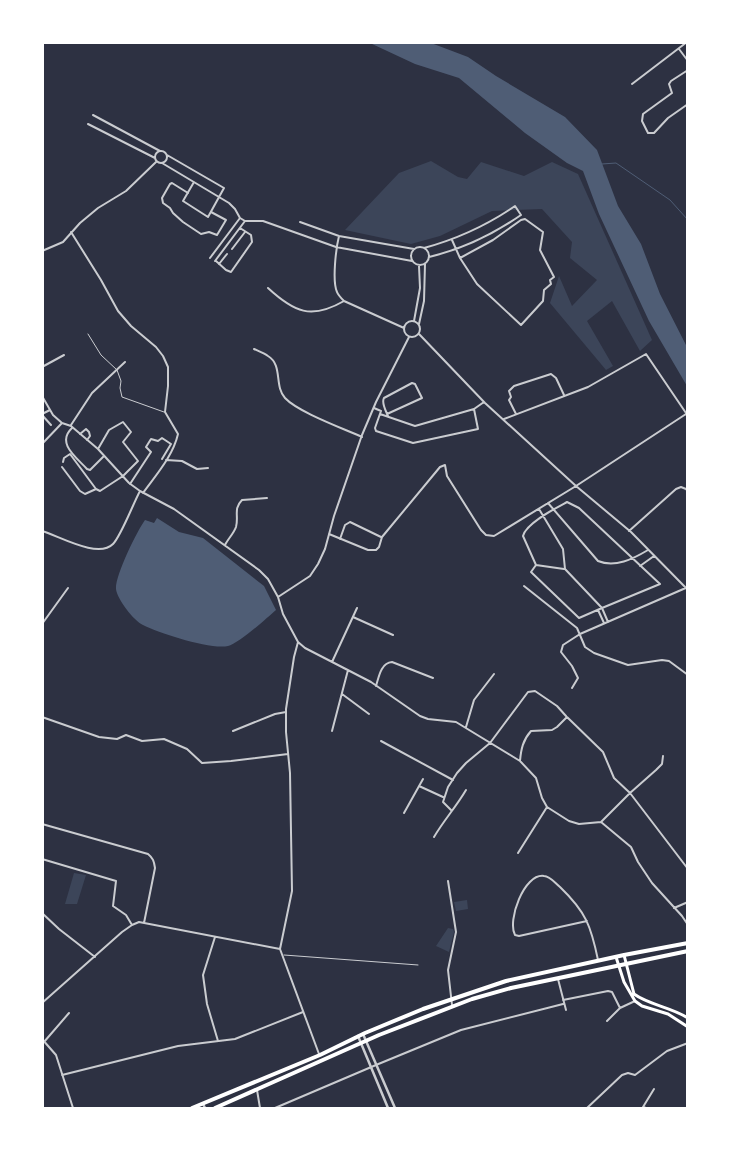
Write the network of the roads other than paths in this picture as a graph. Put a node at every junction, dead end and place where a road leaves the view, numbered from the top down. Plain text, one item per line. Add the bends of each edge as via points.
1 (687, 42) edge
2 (679, 49) junction
3 (688, 61) edge
4 (688, 70) edge
5 (632, 84) dead end
6 (688, 104) edge
7 (93, 115) dead end
8 (88, 124) dead end
9 (160, 151) junction
10 (166, 156) junction
11 (155, 158) junction
12 (156, 162) junction
13 (162, 163) junction
14 (194, 182) junction
15 (188, 193) junction
16 (219, 198) junction
17 (211, 212) junction
18 (240, 218) junction
19 (245, 221) junction
20 (300, 222) dead end
21 (240, 228) junction
22 (72, 232) junction
23 (245, 232) junction
24 (340, 236) junction
25 (226, 237) junction
26 (231, 240) junction
27 (452, 240) junction
28 (336, 247) junction
29 (424, 248) junction
30 (232, 249) dead end
31 (414, 249) junction
32 (456, 250) junction
33 (42, 251) edge
34 (227, 254) dead end
35 (429, 257) junction
36 (210, 258) dead end
37 (460, 258) junction
38 (412, 261) junction
39 (219, 264) junction
40 (425, 264) junction
41 (419, 265) junction
42 (268, 288) dead end
43 (344, 301) junction
44 (414, 321) junction
45 (419, 324) junction
46 (404, 328) junction
47 (88, 334) dead end
48 (419, 334) junction
49 (409, 337) junction
50 (254, 350) dead end
51 (64, 355) dead end
52 (125, 362) dead end
53 (42, 367) edge
54 (117, 370) junction
55 (42, 396) edge
56 (564, 396) junction
57 (484, 402) junction
58 (374, 408) junction
59 (50, 410) junction
60 (474, 410) junction
61 (165, 412) junction
62 (42, 414) edge
63 (380, 414) junction
64 (516, 414) junction
65 (388, 415) junction
66 (687, 415) edge
67 (504, 419) junction
68 (62, 423) junction
69 (52, 425) dead end
70 (72, 426) junction
71 (80, 434) junction
72 (362, 437) junction
73 (88, 440) junction
74 (42, 444) edge
75 (98, 449) junction
76 (104, 456) junction
77 (162, 460) dead end
78 (166, 460) junction
79 (63, 462) dead end
80 (62, 466) dead end
81 (208, 468) dead end
82 (123, 476) junction
83 (130, 484) junction
84 (576, 486) junction
85 (96, 489) junction
86 (141, 492) junction
87 (688, 492) edge
88 (267, 498) dead end
89 (548, 503) junction
90 (539, 508) junction
91 (554, 510) junction
92 (543, 516) junction
93 (42, 531) edge
94 (629, 531) junction
95 (329, 534) junction
96 (382, 537) junction
97 (340, 539) junction
98 (225, 545) junction
99 (649, 550) junction
100 (654, 556) junction
101 (632, 558) junction
102 (536, 565) junction
103 (640, 566) junction
104 (565, 569) junction
105 (524, 586) dead end
106 (68, 588) dead end
107 (687, 588) edge
108 (278, 597) junction
109 (357, 608) dead end
110 (602, 608) junction
111 (598, 610) junction
112 (353, 617) junction
113 (608, 622) junction
114 (604, 623) junction
115 (42, 624) edge
116 (580, 634) junction
117 (394, 635) dead end
118 (298, 642) junction
119 (332, 662) junction
120 (348, 670) junction
121 (494, 674) dead end
122 (688, 675) edge
123 (433, 678) dead end
124 (376, 686) junction
125 (572, 688) dead end
126 (342, 694) junction
127 (286, 712) junction
128 (369, 714) dead end
129 (42, 717) edge
130 (566, 717) junction
131 (466, 727) junction
132 (233, 731) dead end
133 (332, 731) dead end
134 (381, 741) dead end
135 (490, 743) junction
136 (288, 754) junction
137 (663, 756) dead end
138 (520, 761) junction
139 (423, 780) dead end
140 (453, 780) junction
141 (419, 786) junction
142 (466, 790) dead end
143 (630, 794) junction
144 (443, 797) junction
145 (547, 807) junction
146 (451, 810) junction
147 (404, 813) dead end
148 (601, 822) junction
149 (42, 824) edge
150 (434, 837) dead end
151 (518, 853) dead end
152 (42, 860) edge
153 (688, 869) edge
154 (448, 882) dead end
155 (688, 902) edge
156 (674, 908) junction
157 (42, 913) edge
158 (588, 921) junction
159 (144, 923) junction
160 (132, 924) junction
161 (688, 925) edge
162 (215, 938) junction
163 (688, 943) edge
164 (280, 949) junction
165 (688, 951) edge
166 (624, 955) junction
167 (282, 956) junction
168 (95, 957) junction
169 (616, 957) junction
170 (598, 961) junction
171 (627, 964) junction
172 (418, 965) dead end
173 (619, 966) junction
174 (558, 979) junction
175 (450, 1000) junction
176 (635, 1001) junction
177 (563, 1002) junction
178 (42, 1003) edge
179 (659, 1004) junction
180 (453, 1007) junction
181 (620, 1008) junction
182 (566, 1010) dead end
183 (657, 1010) junction
184 (303, 1011) junction
185 (68, 1013) dead end
186 (688, 1018) edge
187 (607, 1021) dead end
188 (688, 1027) edge
189 (363, 1034) junction
190 (358, 1036) junction
191 (366, 1040) junction
192 (43, 1041) edge
193 (218, 1041) junction
194 (361, 1042) junction
195 (688, 1043) edge
196 (320, 1055) junction
197 (322, 1060) junction
198 (376, 1065) junction
199 (370, 1067) junction
200 (62, 1075) junction
201 (257, 1090) junction
202 (654, 1090) dead end
203 (202, 1107) edge
204 (73, 1108) edge
205 (192, 1108) edge
206 (215, 1108) edge
207 (260, 1108) edge
208 (275, 1108) edge
209 (388, 1108) edge
210 (395, 1108) edge
211 (586, 1108) edge
212 (646, 1108) edge

1 - 2 street
2 - 3 street
2 - 5 street
4 - 6 street via 671,81 672,93 643,114 642,121 648,133 654,133
7 - 9 street
8 - 11 street
9 - 10 street
9 - 11 street
10 - 13 street
10 - 16 street via 224,188
11 - 12 street
12 - 13 street
12 - 22 street via 126,191 98,208
13 - 14 street
14 - 15 street
14 - 16 street
15 - 17 street via 184,203 208,217
15 - 17 street via 172,183 162,198 163,203 200,234 209,232 217,235 226,220
16 - 17 street
16 - 18 street via 235,209
18 - 19 street
18 - 25 street
19 - 21 street
19 - 28 street via 263,221
20 - 24 street
21 - 23 street
21 - 26 street
22 - 33 street via 63,242
22 - 61 street via 118,312 163,356 168,367
23 - 30 street
23 - 39 street via 251,236 252,242 231,272
24 - 28 street
24 - 31 street
25 - 26 street
25 - 36 street
26 - 39 street via 216,261
27 - 29 street
27 - 32 street
27 - 32 street via 481,228 515,206 521,215 486,237
28 - 38 street
28 - 43 street via 336,288
29 - 31 street
29 - 35 street
31 - 38 street
32 - 35 street
32 - 37 street
34 - 39 street
35 - 40 street
37 - 37 street via 525,219 543,232 540,250 554,277 544,290 543,301 520,324 477,284
38 - 41 street
40 - 41 street
40 - 45 street via 426,288
41 - 44 street via 420,288
42 - 43 street via 283,302 303,311 331,308
43 - 46 street
44 - 45 street
44 - 46 street via 409,321
45 - 48 street
46 - 49 street
47 - 54 lane
48 - 49 street
48 - 57 street
49 - 58 street
50 - 72 street via 270,356 276,365 280,390 295,407
51 - 53 street
52 - 54 street
54 - 61 lane via 122,397
54 - 70 street via 92,394
55 - 59 street
56 - 64 street
56 - 64 street via 556,378 550,374 514,386 509,391 509,400
56 - 66 street via 588,387 646,354
57 - 60 street
57 - 67 street
58 - 63 street via 381,411
58 - 72 street
59 - 62 street
59 - 68 street
60 - 63 street via 478,429 413,443 376,431
60 - 65 street via 415,426
61 - 78 street via 178,434
62 - 69 street
63 - 65 street
64 - 67 street
65 - 65 street via 384,398 415,384 422,398
66 - 84 street
67 - 84 street
68 - 70 street
68 - 74 street
70 - 71 street
70 - 76 street via 65,444 86,469 90,470
71 - 73 street
71 - 73 street via 86,429 90,436
72 - 95 street
73 - 75 street
75 - 76 street
75 - 82 street via 110,430 123,422 131,432 123,442 138,459
76 - 82 street
77 - 83 street via 171,444 162,438 158,441 151,438 146,447 151,452
78 - 81 street via 182,462 197,469
78 - 86 street
79 - 85 street via 70,454
80 - 85 street via 84,494
82 - 83 street
82 - 85 street via 100,491
83 - 86 street
84 - 89 street
84 - 94 street
86 - 93 street via 110,546 85,548
86 - 98 street via 174,509
87 - 94 street via 681,487 676,489
88 - 98 street via 242,500 236,509 236,526
89 - 90 street
89 - 91 street
90 - 92 street
90 - 96 street via 500,534 486,535 446,476 445,465
91 - 92 street
91 - 101 street via 567,502 573,504
91 - 101 street via 598,561 606,564
92 - 102 street via 524,531 523,536
92 - 104 street via 563,549
94 - 99 street
95 - 97 street
95 - 108 street via 310,576
96 - 97 street via 376,550
96 - 97 street via 350,522 345,525
98 - 108 street via 259,570
99 - 100 street
99 - 101 street
100 - 103 street
100 - 107 street
101 - 103 street
102 - 104 street
102 - 111 street via 531,572 579,618
103 - 110 street via 660,584
104 - 110 street
105 - 116 street via 577,628
106 - 115 street
107 - 113 street
108 - 118 street
109 - 112 street
110 - 111 street
110 - 113 street
111 - 114 street
112 - 117 street
112 - 119 street
113 - 114 street
114 - 116 street
116 - 122 street via 585,647 616,662 628,666 669,661
116 - 125 street via 563,645 560,652 578,678
118 - 119 street
118 - 127 street
119 - 120 street
120 - 124 street
120 - 126 street
121 - 131 street via 474,700
123 - 124 street via 388,662 383,666
124 - 131 street via 420,716 448,720
126 - 128 street
126 - 133 street
127 - 132 street
127 - 136 street
129 - 136 street via 100,737 117,739 126,735 142,741 164,739 187,749 202,763
130 - 135 street via 556,706 531,690
130 - 138 street via 552,730 532,732 520,750
130 - 143 street via 603,752 614,778
131 - 135 street
134 - 140 street
135 - 138 street
135 - 140 street via 466,763
136 - 164 street via 292,891
137 - 143 street via 662,764
138 - 145 street via 536,778
139 - 141 street
140 - 144 street
141 - 144 street
141 - 147 street
142 - 146 street
143 - 148 street
143 - 153 street
144 - 146 street via 443,802
145 - 148 street via 579,824
145 - 151 street
146 - 150 street
148 - 156 street via 631,847 652,883
149 - 159 street via 152,856 155,868
152 - 160 street via 116,881 113,906
154 - 175 street via 456,932 448,970
155 - 156 street
156 - 161 street
157 - 168 street
158 - 158 street via 519,936 513,931 519,897 531,881 542,876 550,878 571,898
158 - 170 street
159 - 160 street
159 - 162 street
160 - 168 street
162 - 164 street
162 - 193 street via 203,975 207,1004
163 - 166 highway
164 - 167 street
165 - 171 highway
166 - 169 highway
166 - 171 main road
167 - 172 lane
167 - 184 street
168 - 178 street
169 - 170 highway
169 - 173 main road
170 - 175 highway via 506,981
171 - 173 highway
171 - 179 main road via 634,994
173 - 174 highway
173 - 176 main road
174 - 177 street
174 - 180 highway via 511,988
175 - 180 street
175 - 189 highway
176 - 181 street
176 - 183 main road
177 - 181 street via 608,991 612,992
177 - 182 street
177 - 198 street via 462,1030
179 - 183 main road
179 - 186 main road
180 - 191 highway
181 - 187 street
183 - 188 main road
184 - 193 street via 235,1039
184 - 196 street
185 - 192 street
189 - 190 highway
189 - 191 street
190 - 194 street
190 - 196 highway
191 - 194 highway
191 - 198 street
192 - 200 street via 56,1055
193 - 200 street via 178,1046
194 - 197 highway
194 - 199 street
195 - 211 street via 667,1051 635,1075 622,1075
196 - 197 street
196 - 203 highway
197 - 201 highway
198 - 199 street
198 - 210 street
199 - 208 street
199 - 209 street
200 - 204 street
201 - 206 highway
201 - 207 street
202 - 212 street via 643,1107
203 - 205 highway

